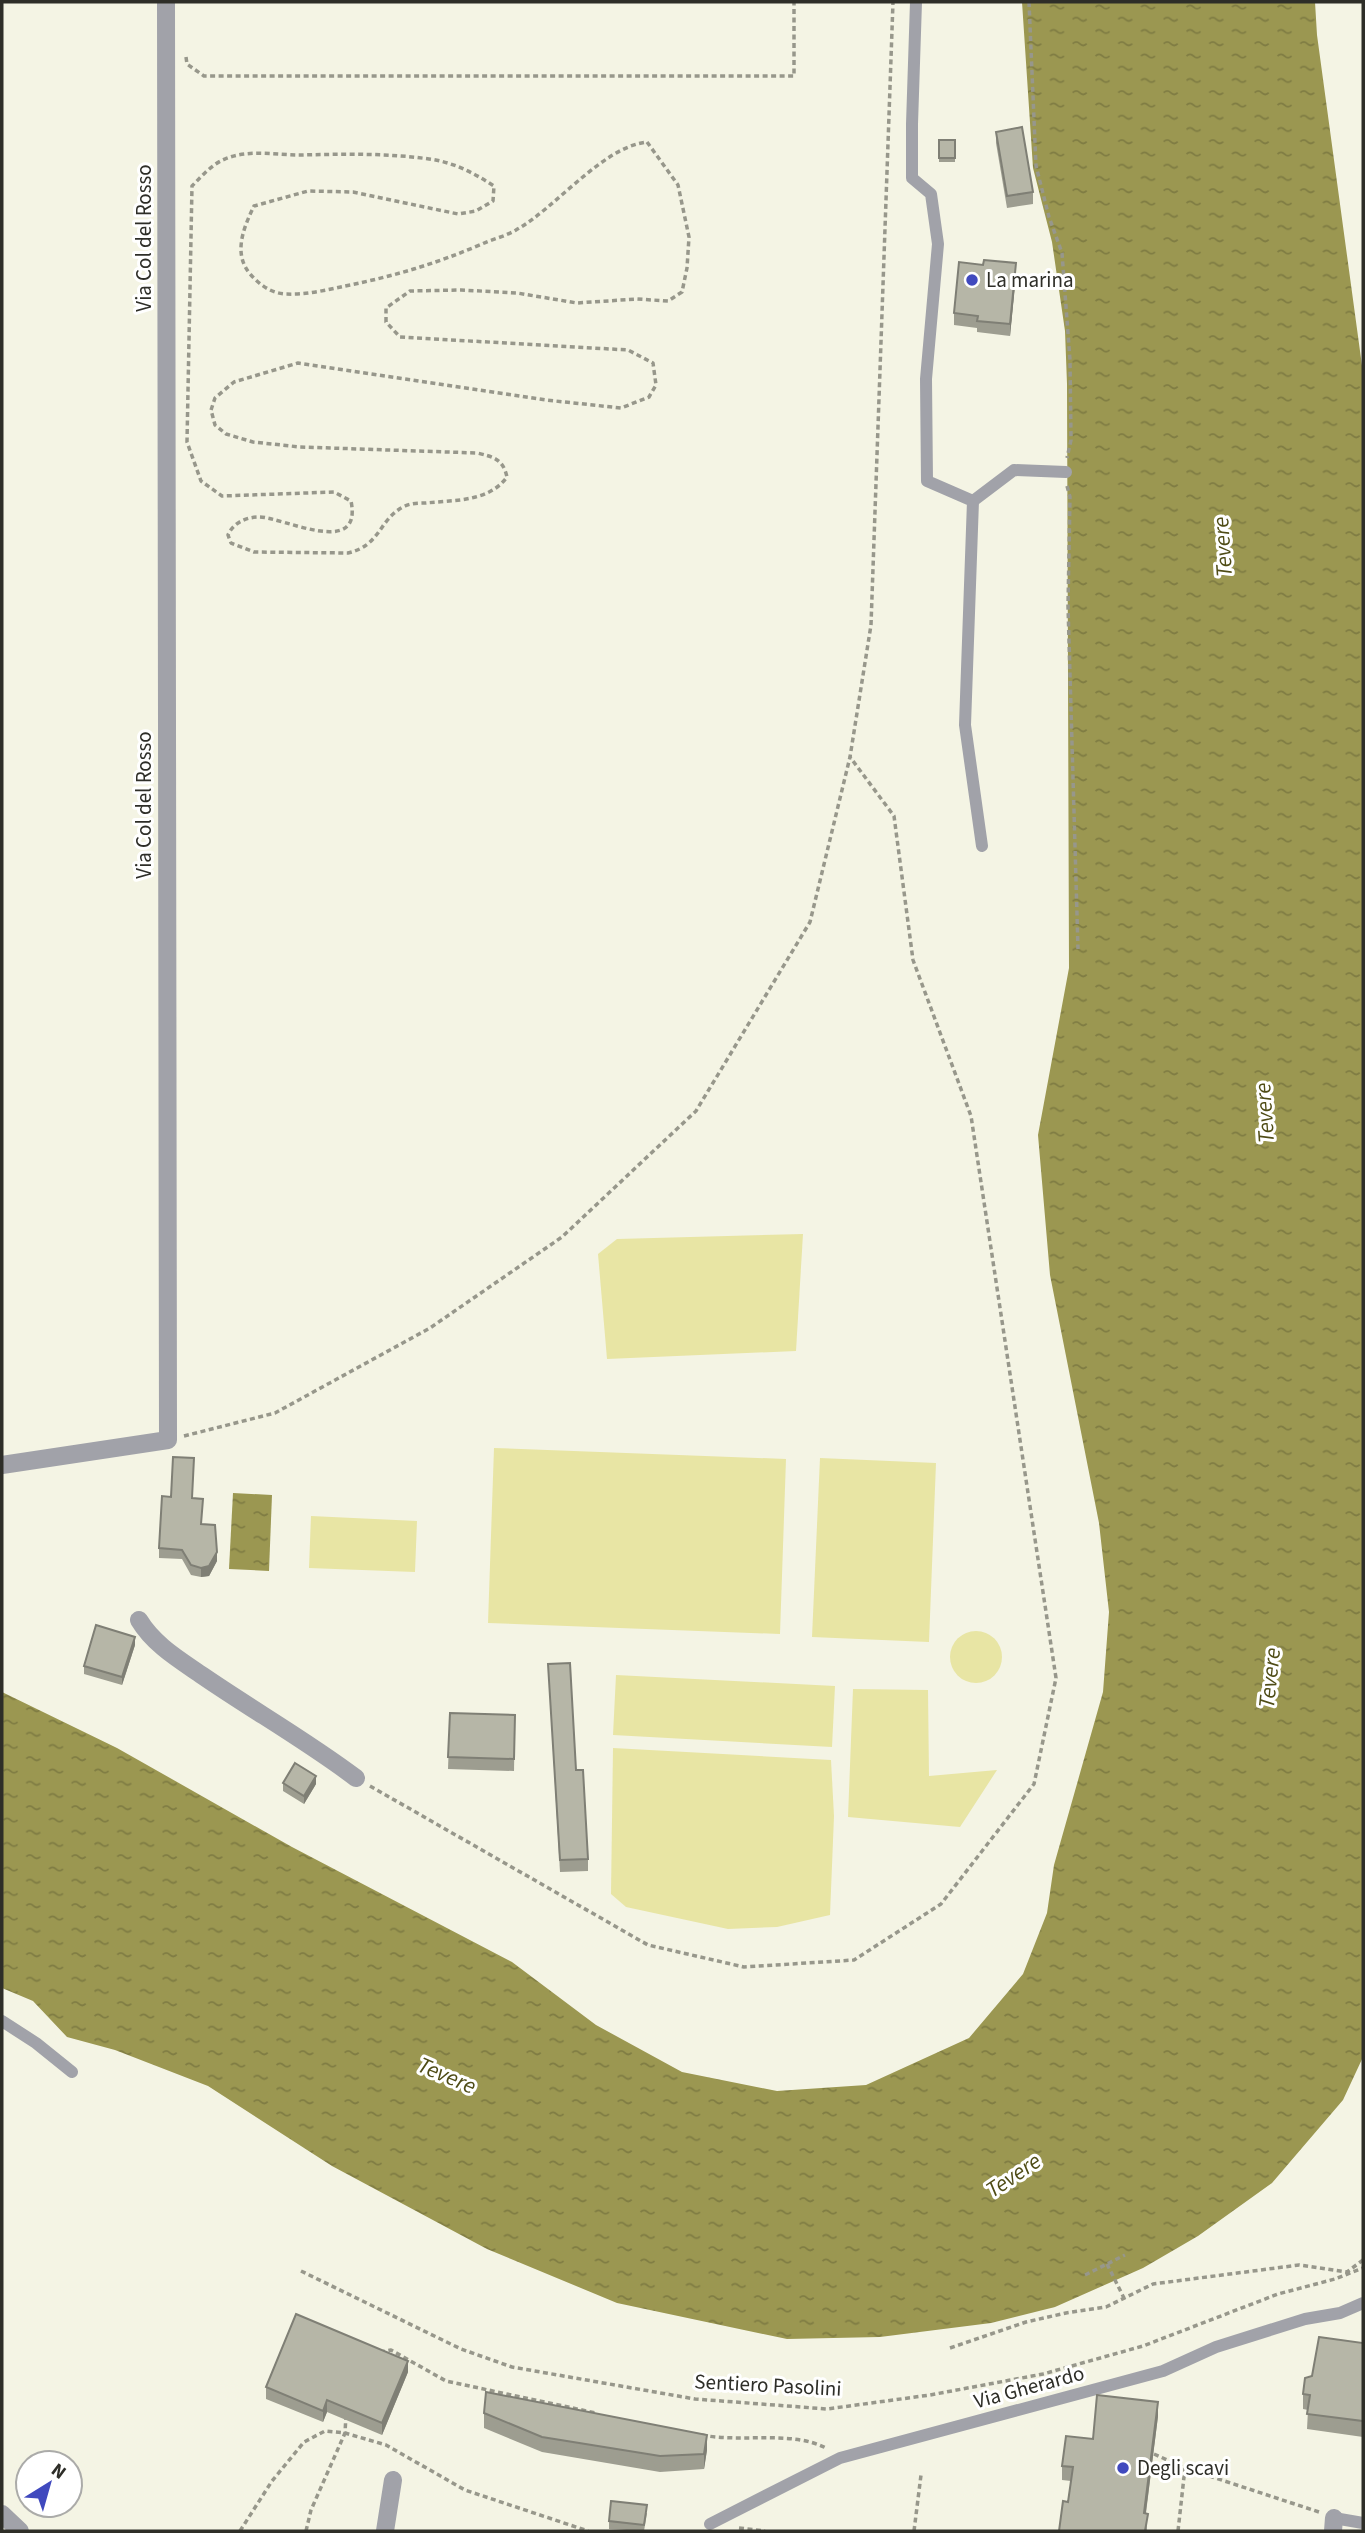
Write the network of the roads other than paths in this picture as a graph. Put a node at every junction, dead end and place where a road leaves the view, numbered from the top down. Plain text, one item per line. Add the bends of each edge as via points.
1 (166, 2) edge
2 (916, 2) edge
3 (1066, 472) dead end
4 (973, 501) junction
5 (982, 846) dead end
6 (2, 1465) edge
7 (139, 1620) dead end
8 (356, 1778) road end
9 (2, 2021) edge
10 (72, 2072) dead end
11 (1363, 2303) edge
12 (393, 2480) dead end
13 (2, 2514) edge
14 (1363, 2523) edge
15 (710, 2524) dead end
16 (1334, 2524) edge
17 (20, 2531) edge
18 (385, 2531) edge

1 - 6 street, Via Col del Rosso via 168,1440
2 - 4 lane via 912,178 931,194 938,244 926,379 927,481
3 - 4 lane via 1014,470
4 - 5 lane via 965,725
7 - 8 street via 149,1636 172,1654
9 - 10 lane
11 - 15 lane, Via Gherardo via 1216,2347 1163,2371 840,2458
12 - 18 street
13 - 17 street
14 - 16 lane

